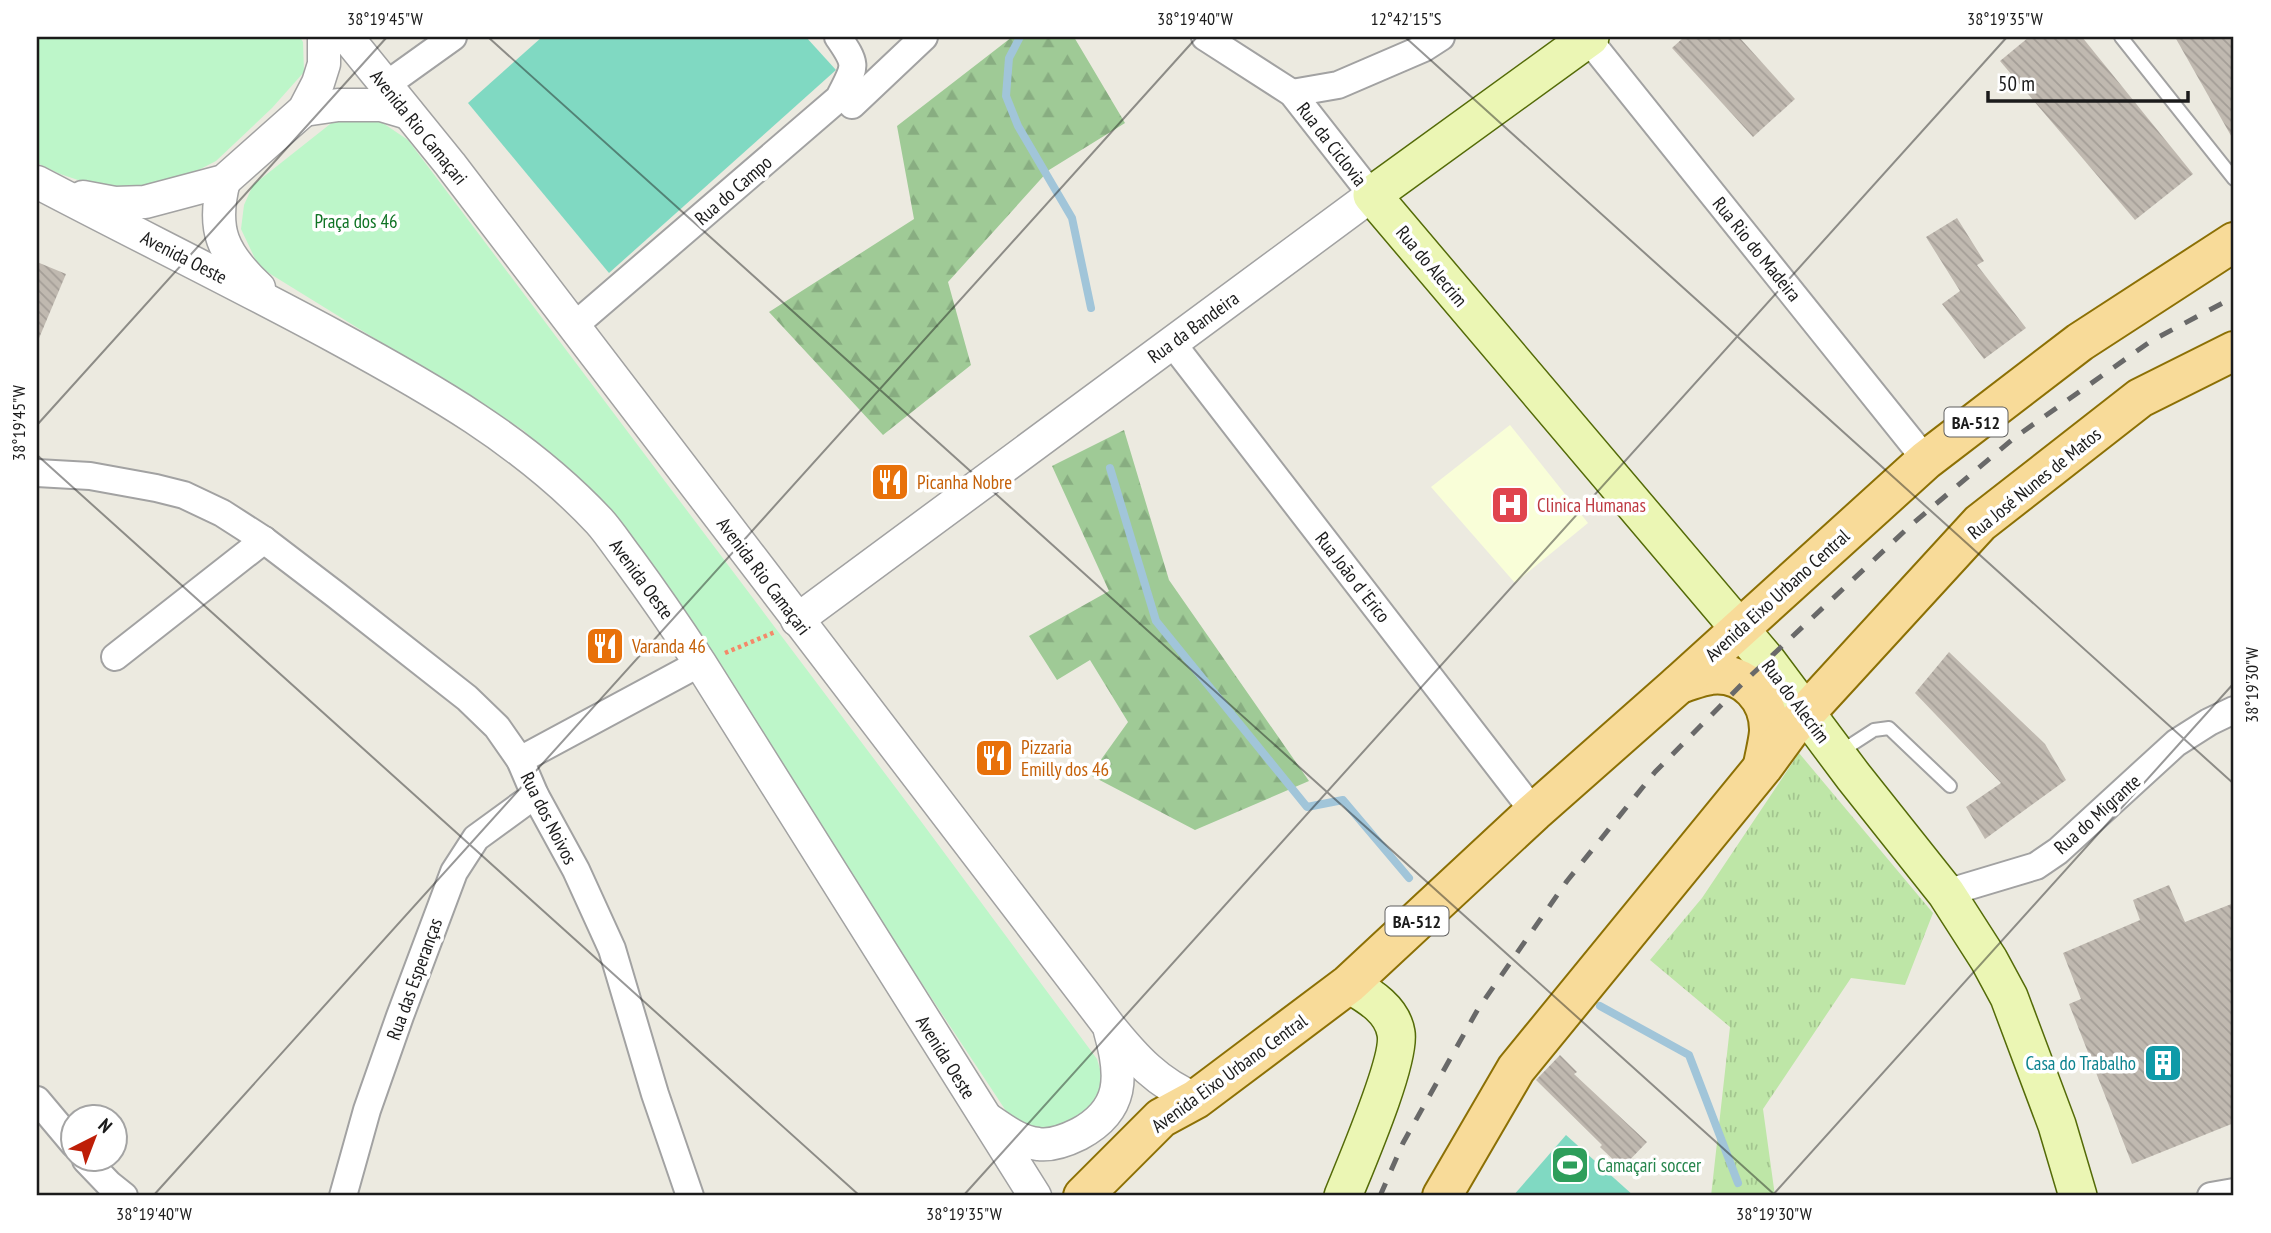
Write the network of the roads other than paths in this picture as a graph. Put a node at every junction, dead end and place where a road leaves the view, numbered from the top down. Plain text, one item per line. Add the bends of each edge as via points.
1 (324, 37) edge
2 (346, 37) edge
3 (453, 37) edge
4 (838, 37) edge
5 (924, 37) edge
6 (1205, 37) edge
7 (1441, 37) edge
8 (2121, 37) edge
9 (1589, 38) edge
10 (386, 85) junction
11 (1292, 93) junction
12 (852, 105) dead end
13 (304, 110) junction
14 (408, 113) junction
15 (2234, 179) edge
16 (224, 181) junction
17 (47, 188) edge
18 (1372, 195) junction
19 (2234, 242) edge
20 (275, 304) junction
21 (574, 326) junction
22 (1172, 343) junction
23 (2234, 351) edge
24 (1926, 460) junction
25 (37, 473) edge
26 (264, 540) junction
27 (797, 620) junction
28 (1739, 629) junction
29 (115, 657) dead end
30 (700, 663) junction
31 (1679, 684) junction
32 (2234, 710) edge
33 (1805, 712) junction
34 (1837, 754) junction
35 (520, 760) junction
36 (1763, 767) junction
37 (1950, 786) dead end
38 (535, 795) junction
39 (1534, 812) junction
40 (1946, 893) junction
41 (1349, 984) junction
42 (1109, 1026) junction
43 (1196, 1098) junction
44 (37, 1100) edge
45 (982, 1115) junction
46 (60, 1127) edge
47 (99, 1174) edge
48 (2234, 1192) edge
49 (124, 1196) edge
50 (343, 1196) edge
51 (690, 1196) edge
52 (1035, 1196) edge
53 (1083, 1196) edge
54 (1343, 1196) edge
55 (1442, 1196) edge
56 (2078, 1196) edge
57 (2211, 1196) edge

1 - 13 street via 324,64
2 - 10 street, Avenida Rio Camaçari
3 - 10 street
4 - 21 street, Rua do Campo via 854,59 839,98
5 - 12 street
6 - 11 street, Rua da Ciclovia
7 - 11 street, Rua da Ciclovia via 1338,85
8 - 15 lane
9 - 18 main road, Rua da Bandeira
9 - 24 street, Rua Rio do Madeira
10 - 14 street, Avenida Rio Camaçari
11 - 18 street, Rua da Ciclovia
13 - 14 street via 381,105
13 - 16 street
14 - 21 street, Avenida Rio Camaçari
16 - 17 street via 145,202 115,202
16 - 20 street via 218,205 219,231 226,250
17 - 20 street, Avenida Oeste
18 - 22 street, Rua da Bandeira
18 - 28 main road, Rua do Alecrim
19 - 24 main road, Avenida Eixo Urbano Central / BA-512 via 2080,342
20 - 30 street, Avenida Oeste via 461,408 552,475 600,522
21 - 27 street, Avenida Rio Camaçari
22 - 27 street, Rua da Bandeira
22 - 39 street, Rua João d 'Erico
23 - 33 main road, Rua José Nunes de Matos via 2140,398 1980,523
24 - 28 main road, Avenida Eixo Urbano Central / BA-512
25 - 26 street, Rua dos Noivos via 90,477 184,495
26 - 29 street
26 - 35 street, Rua dos Noivos via 467,698 497,727
27 - 42 street, Avenida Rio Camaçari
28 - 31 main road, Avenida Eixo Urbano Central / BA-512
28 - 33 main road, Rua do Alecrim
30 - 35 street
30 - 45 street, Avenida Oeste
31 - 36 main road via 1712,675 1745,681 1762,699 1767,715
31 - 39 main road, Avenida Eixo Urbano Central / BA-512
32 - 40 street, Rua do Migrante via 2176,743 2036,866
33 - 34 main road, Rua do Alecrim
33 - 36 main road
34 - 37 lane via 1874,730 1889,728
34 - 40 main road, Rua do Alecrim
35 - 38 street, Rua dos Noivos
36 - 55 main road via 1516,1069
38 - 50 street, Rua das Esperanças via 476,838 454,872 368,1110
38 - 51 street, Rua dos Noivos via 612,949
39 - 41 main road, Avenida Eixo Urbano Central / BA-512
40 - 56 main road, Rua do Alecrim via 2009,997
41 - 43 main road, Avenida Eixo Urbano Central / BA-512
41 - 54 main road via 1383,1007 1397,1035 1390,1073
42 - 43 street, Avenida Rio Camaçari via 1140,1064 1169,1086
42 - 45 street via 1118,1070 1116,1090 1105,1116 1092,1127 1055,1143 1038,1144 1018,1138
43 - 53 main road, Avenida Eixo Urbano Central / BA-512 via 1161,1118
44 - 46 street
45 - 52 street, Avenida Oeste
47 - 49 street
48 - 57 street

